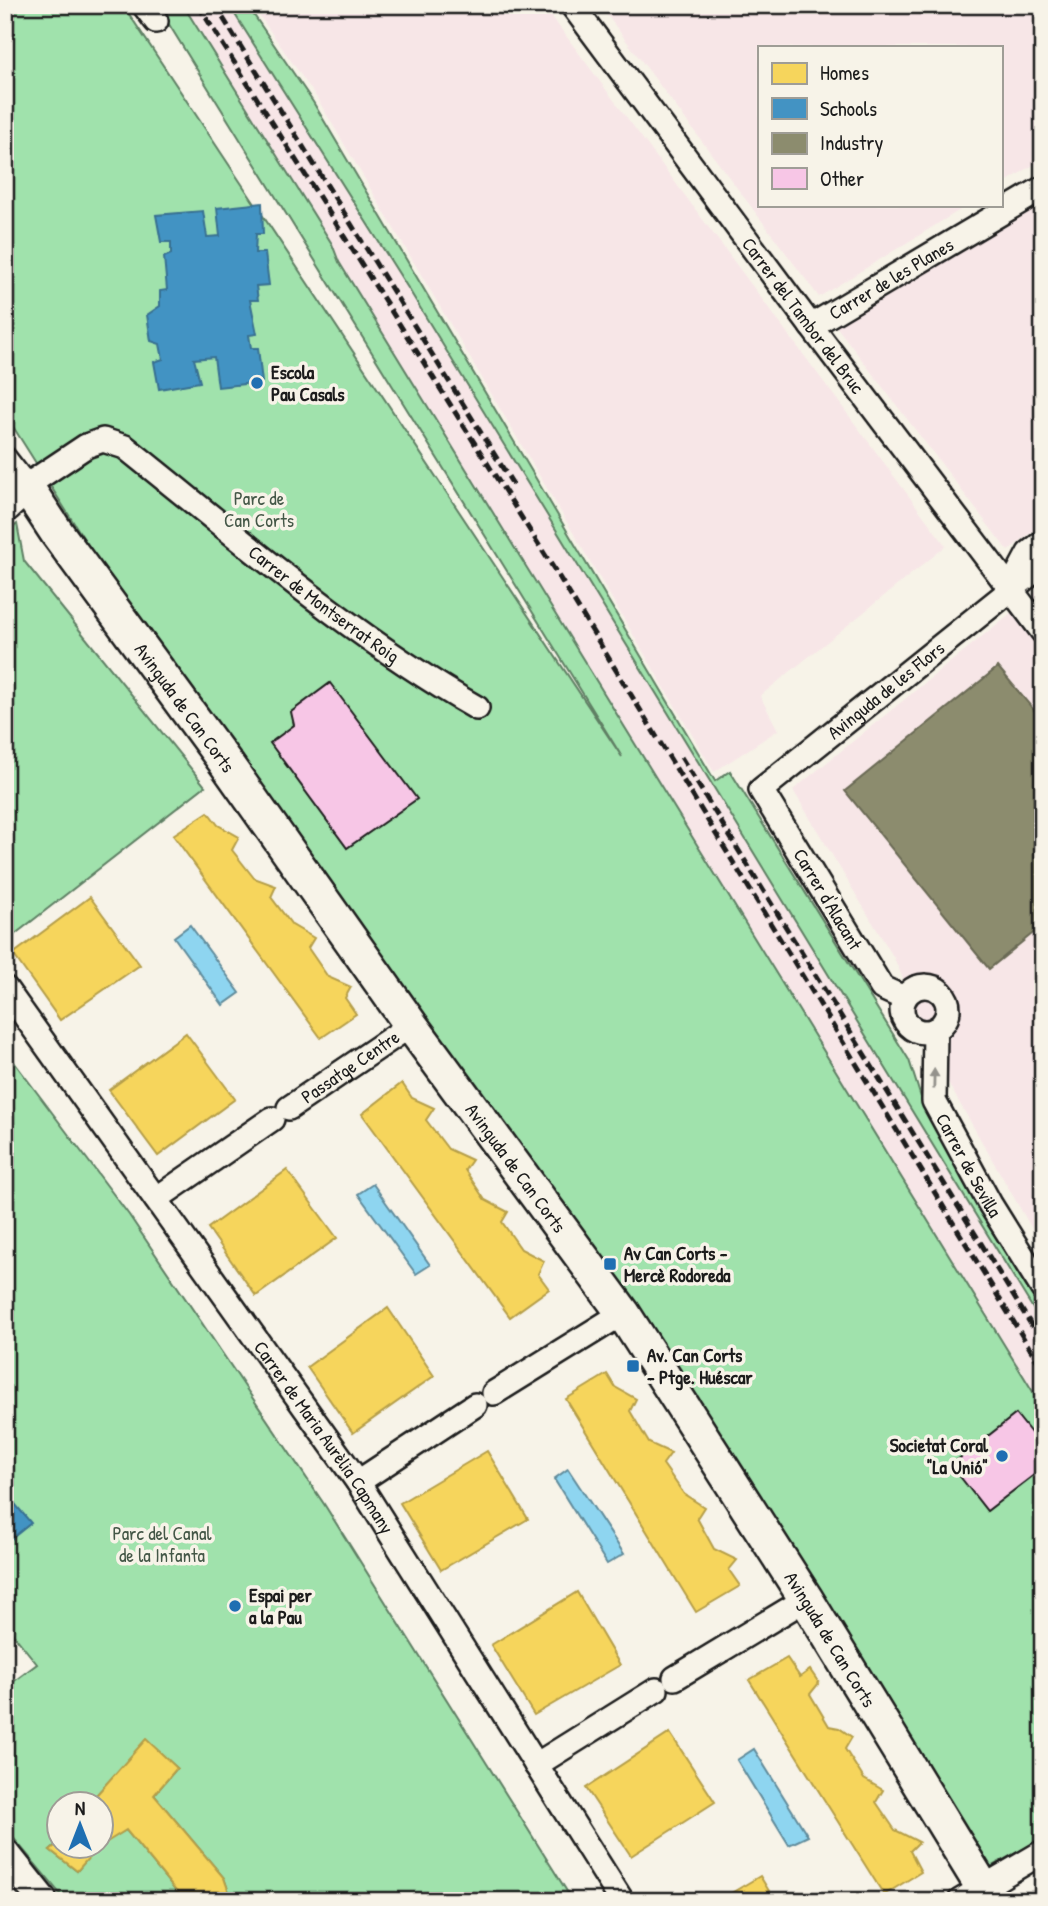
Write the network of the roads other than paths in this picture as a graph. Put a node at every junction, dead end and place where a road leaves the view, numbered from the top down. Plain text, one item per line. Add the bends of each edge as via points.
1 (583, 9) edge
2 (1043, 188) edge
3 (811, 326) junction
4 (5, 459) edge
5 (15, 495) edge
6 (1043, 542) edge
7 (1043, 564) edge
8 (1009, 590) junction
9 (1043, 632) edge
10 (477, 708) dead end
11 (761, 790) joint
12 (5, 988) edge
13 (904, 998) junction
14 (411, 1024) junction
15 (935, 1030) junction
16 (156, 1199) junction
17 (1043, 1289) edge
18 (623, 1313) junction
19 (494, 1393) dead end
20 (475, 1405) dead end
21 (358, 1482) junction
22 (806, 1599) junction
23 (536, 1765) junction
24 (1043, 1852) edge
25 (5, 1857) edge
26 (978, 1896) edge
27 (40, 1901) edge
28 (622, 1901) edge

1 - 3 street, Carrer del Tambor del Bruc
2 - 3 street, Carrer de les Planes
3 - 8 street, Carrer del Tambor del Bruc
4 - 5 street, Avinguda de Can Corts
5 - 10 street, Carrer de Montserrat Roig via 86,446 103,440 125,447 320,602 420,675
5 - 14 street, Avinguda de Can Corts via 57,533
6 - 8 street, Avinguda de les Flors via 1029,553
7 - 8 street, Avinguda de les Flors
8 - 9 street, Carrer del Tambor del Bruc
8 - 11 street, Avinguda de les Flors
11 - 13 street, Carrer d'Alacant via 882,988
12 - 16 street, Carrer de Maria Aurèlia Capmany
13 - 15 street via 903,1018 915,1030
13 - 15 street via 921,986 938,989 947,999 948,1014
14 - 16 street, Passatge Centre
14 - 18 street, Avinguda de Can Corts
17 -> 15 street, Carrer de Sevilla via 934,1101
16 - 21 street, Carrer de Maria Aurèlia Capmany
18 - 19 street
18 - 22 street, Avinguda de Can Corts
20 - 21 street
21 - 23 street, Carrer de Maria Aurèlia Capmany
22 - 23 street
22 - 26 street, Avinguda de Can Corts
23 - 28 street, Carrer de Maria Aurèlia Capmany
24 - 26 street
25 - 27 street

